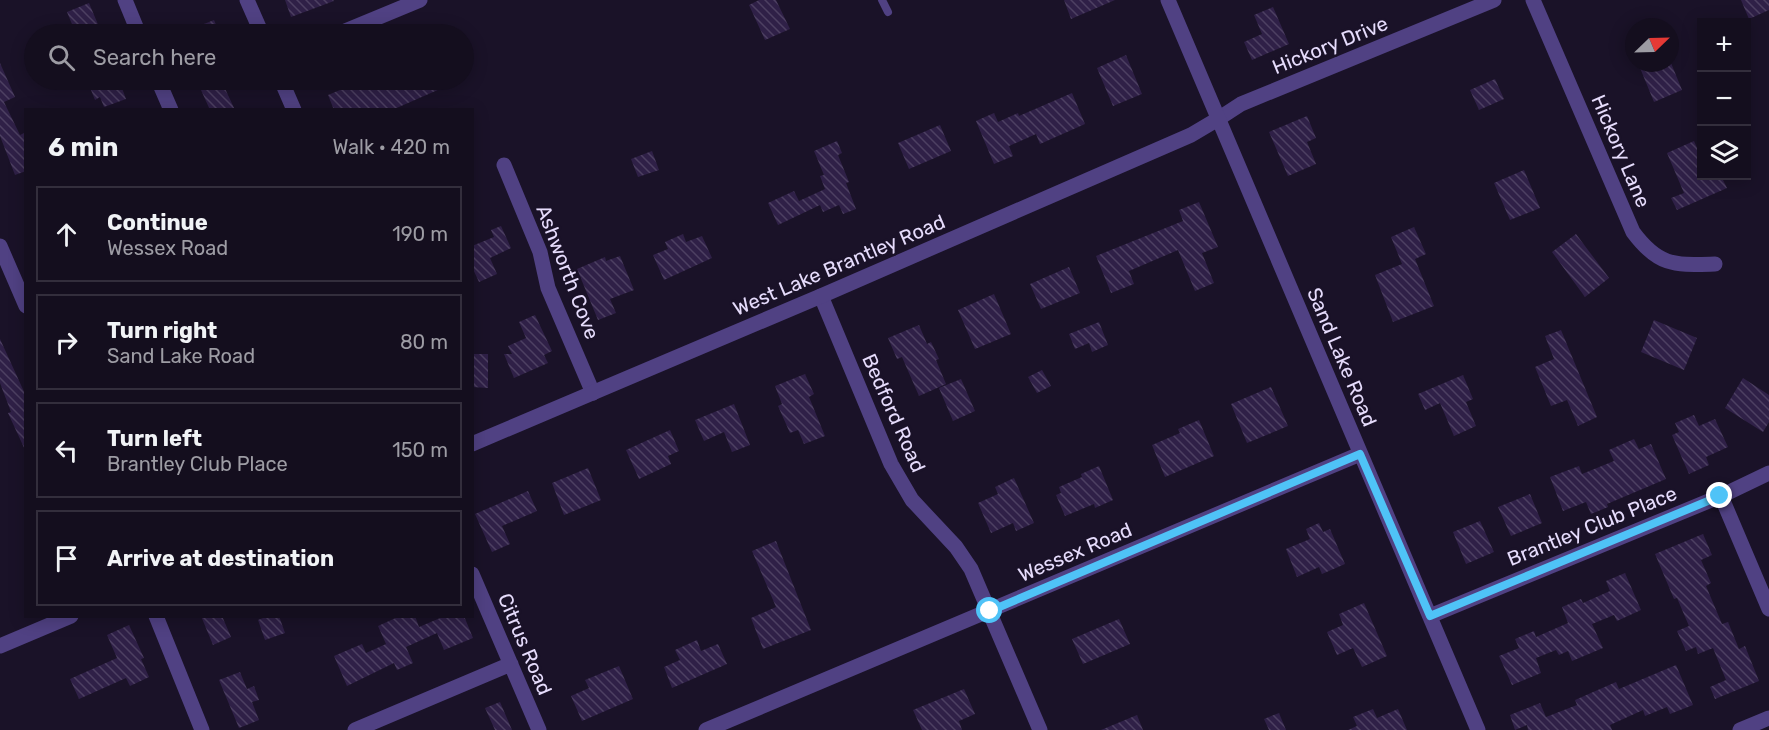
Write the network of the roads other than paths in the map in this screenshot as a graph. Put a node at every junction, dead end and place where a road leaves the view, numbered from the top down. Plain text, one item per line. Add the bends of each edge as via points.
1 (125, 0) edge
2 (247, 0) edge
3 (420, 0) edge
4 (882, 0) edge
5 (1168, 0) edge
6 (1494, 0) edge
7 (1533, 0) edge
8 (1473, 4) edge
9 (888, 12) dead end
10 (136, 24) edge
11 (258, 24) edge
12 (362, 24) edge
13 (162, 90) edge
14 (285, 90) edge
15 (170, 108) edge
16 (293, 108) edge
17 (1218, 119) junction
18 (504, 165) dead end
19 (0, 246) edge
20 (1715, 264) dead end
21 (821, 296) junction
22 (24, 301) edge
23 (593, 393) junction
24 (474, 443) edge
25 (1360, 454) junction
26 (1769, 473) edge
27 (1720, 496) junction
28 (474, 579) edge
29 (1769, 609) edge
30 (990, 611) junction
31 (1430, 616) junction
32 (66, 618) edge
33 (157, 618) edge
34 (0, 646) edge
35 (511, 664) junction
36 (1769, 718) edge
37 (202, 730) edge
38 (355, 730) edge
39 (539, 730) edge
40 (706, 730) edge
41 (1040, 730) edge
42 (1478, 730) edge
43 (1740, 730) edge

1 - 10 street
2 - 11 street
3 - 12 street
4 - 9 lane
5 - 17 street, Sand Lake Road
6 - 8 street, Hickory Drive
7 - 20 street, Hickory Lane via 1633,232 1660,260
8 - 17 street, Hickory Drive via 1241,104
13 - 15 street
14 - 16 street
17 - 21 street, West Lake Brantley Road via 1191,135
17 - 25 street, Sand Lake Road
18 - 23 street, Ashworth Cove via 540,252 548,288
19 - 22 street
21 - 23 street, West Lake Brantley Road
21 - 30 street, Bedford Road via 891,464 912,500 971,569
23 - 24 street, West Lake Brantley Road
25 - 30 street, Wessex Road
25 - 31 street, Sand Lake Road
26 - 27 street, Brantley Club Place
27 - 29 street
27 - 31 street, Brantley Club Place
28 - 35 street, Citrus Road
30 - 40 street, Wessex Road
30 - 41 street, Bedford Road
31 - 42 street, Sand Lake Road
32 - 34 street
33 - 37 street
35 - 38 street
35 - 39 street, Citrus Road
36 - 43 street

